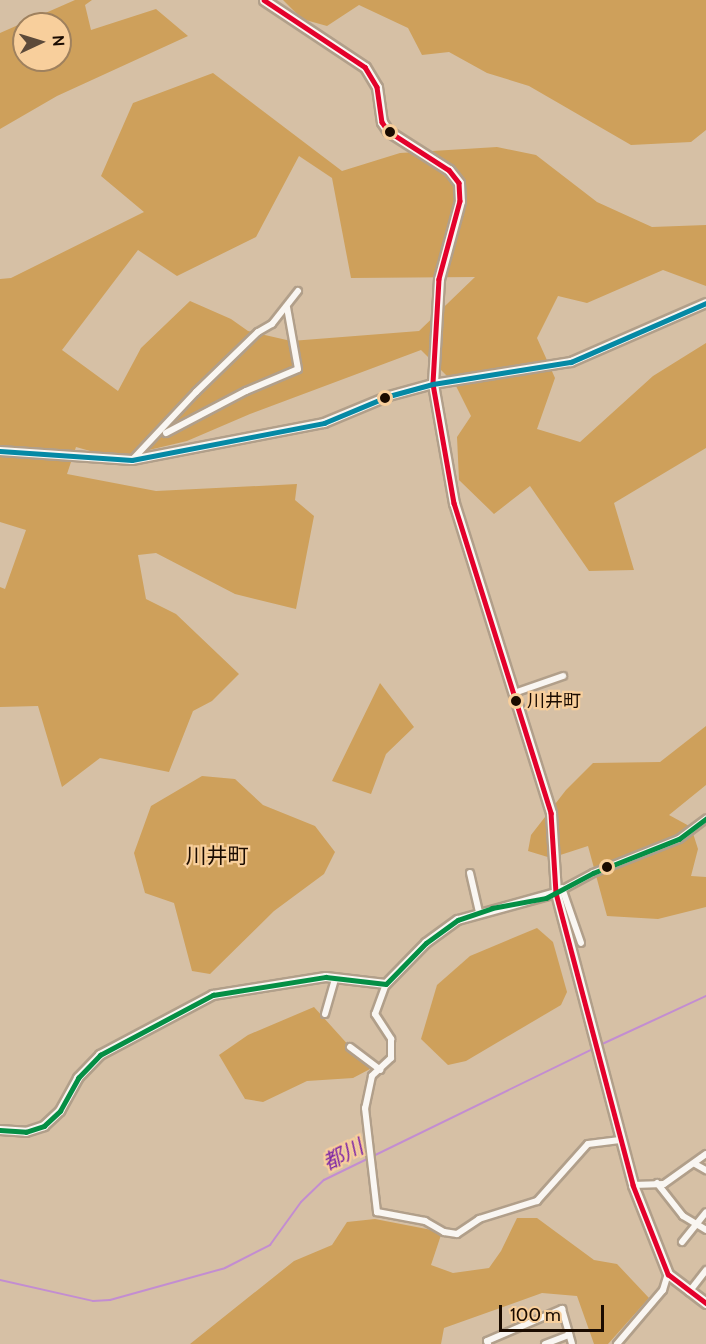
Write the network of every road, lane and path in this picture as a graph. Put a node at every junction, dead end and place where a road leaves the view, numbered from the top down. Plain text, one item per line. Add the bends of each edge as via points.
1 (264, 0) edge
2 (298, 291) dead end
3 (706, 303) edge
4 (287, 307) junction
5 (432, 384) junction
6 (166, 433) dead end
7 (0, 451) edge
8 (132, 460) junction
9 (563, 676) dead end
10 (514, 693) junction
11 (706, 819) edge
12 (470, 873) dead end
13 (559, 890) junction
14 (479, 912) junction
15 (581, 943) dead end
16 (335, 978) junction
17 (386, 984) junction
18 (325, 1014) dead end
19 (350, 1047) dead end
20 (380, 1070) junction
21 (0, 1130) edge
22 (620, 1140) junction
23 (706, 1154) edge
24 (695, 1164) junction
25 (706, 1170) edge
26 (657, 1183) junction
27 (633, 1185) junction
28 (706, 1212) edge
29 (699, 1226) junction
30 (706, 1230) edge
31 (682, 1242) dead end
32 (706, 1270) edge
33 (668, 1274) junction
34 (689, 1293) junction
35 (706, 1303) edge
36 (569, 1335) junction
37 (488, 1344) edge
38 (545, 1344) edge
39 (572, 1344) edge
40 (617, 1344) edge

1 - 5 main road via 365,67 377,87 382,122 388,131 449,170 459,183 460,201 439,279
2 - 4 street
3 - 5 street via 571,362
4 - 6 street via 298,369
4 - 8 street via 196,392
5 - 8 street via 388,396 324,423
5 - 10 main road via 454,503
7 - 8 street
9 - 10 street
10 - 13 main road via 551,813
11 - 13 street via 679,838
12 - 14 street
13 - 14 street
13 - 15 street
13 - 22 main road
14 - 17 street via 439,933
16 - 17 street
16 - 18 street
16 - 21 street via 213,995 100,1055 78,1078 60,1111 44,1126 26,1132
17 - 20 street via 375,1014 391,1039 391,1058
19 - 20 street
20 - 22 street via 368,1084 365,1108 377,1212 425,1221 450,1235 479,1219 530,1205 550,1190 584,1146
22 - 27 main road
23 - 24 street
24 - 25 street
24 - 26 street via 676,1178
26 - 27 street
26 - 29 street via 683,1216
27 - 33 main road
28 - 29 street
29 - 30 street
29 - 31 street
32 - 34 street
33 - 34 main road
33 - 40 street via 663,1290
34 - 35 main road
36 - 37 street via 562,1309 487,1341
36 - 38 street
36 - 39 street

